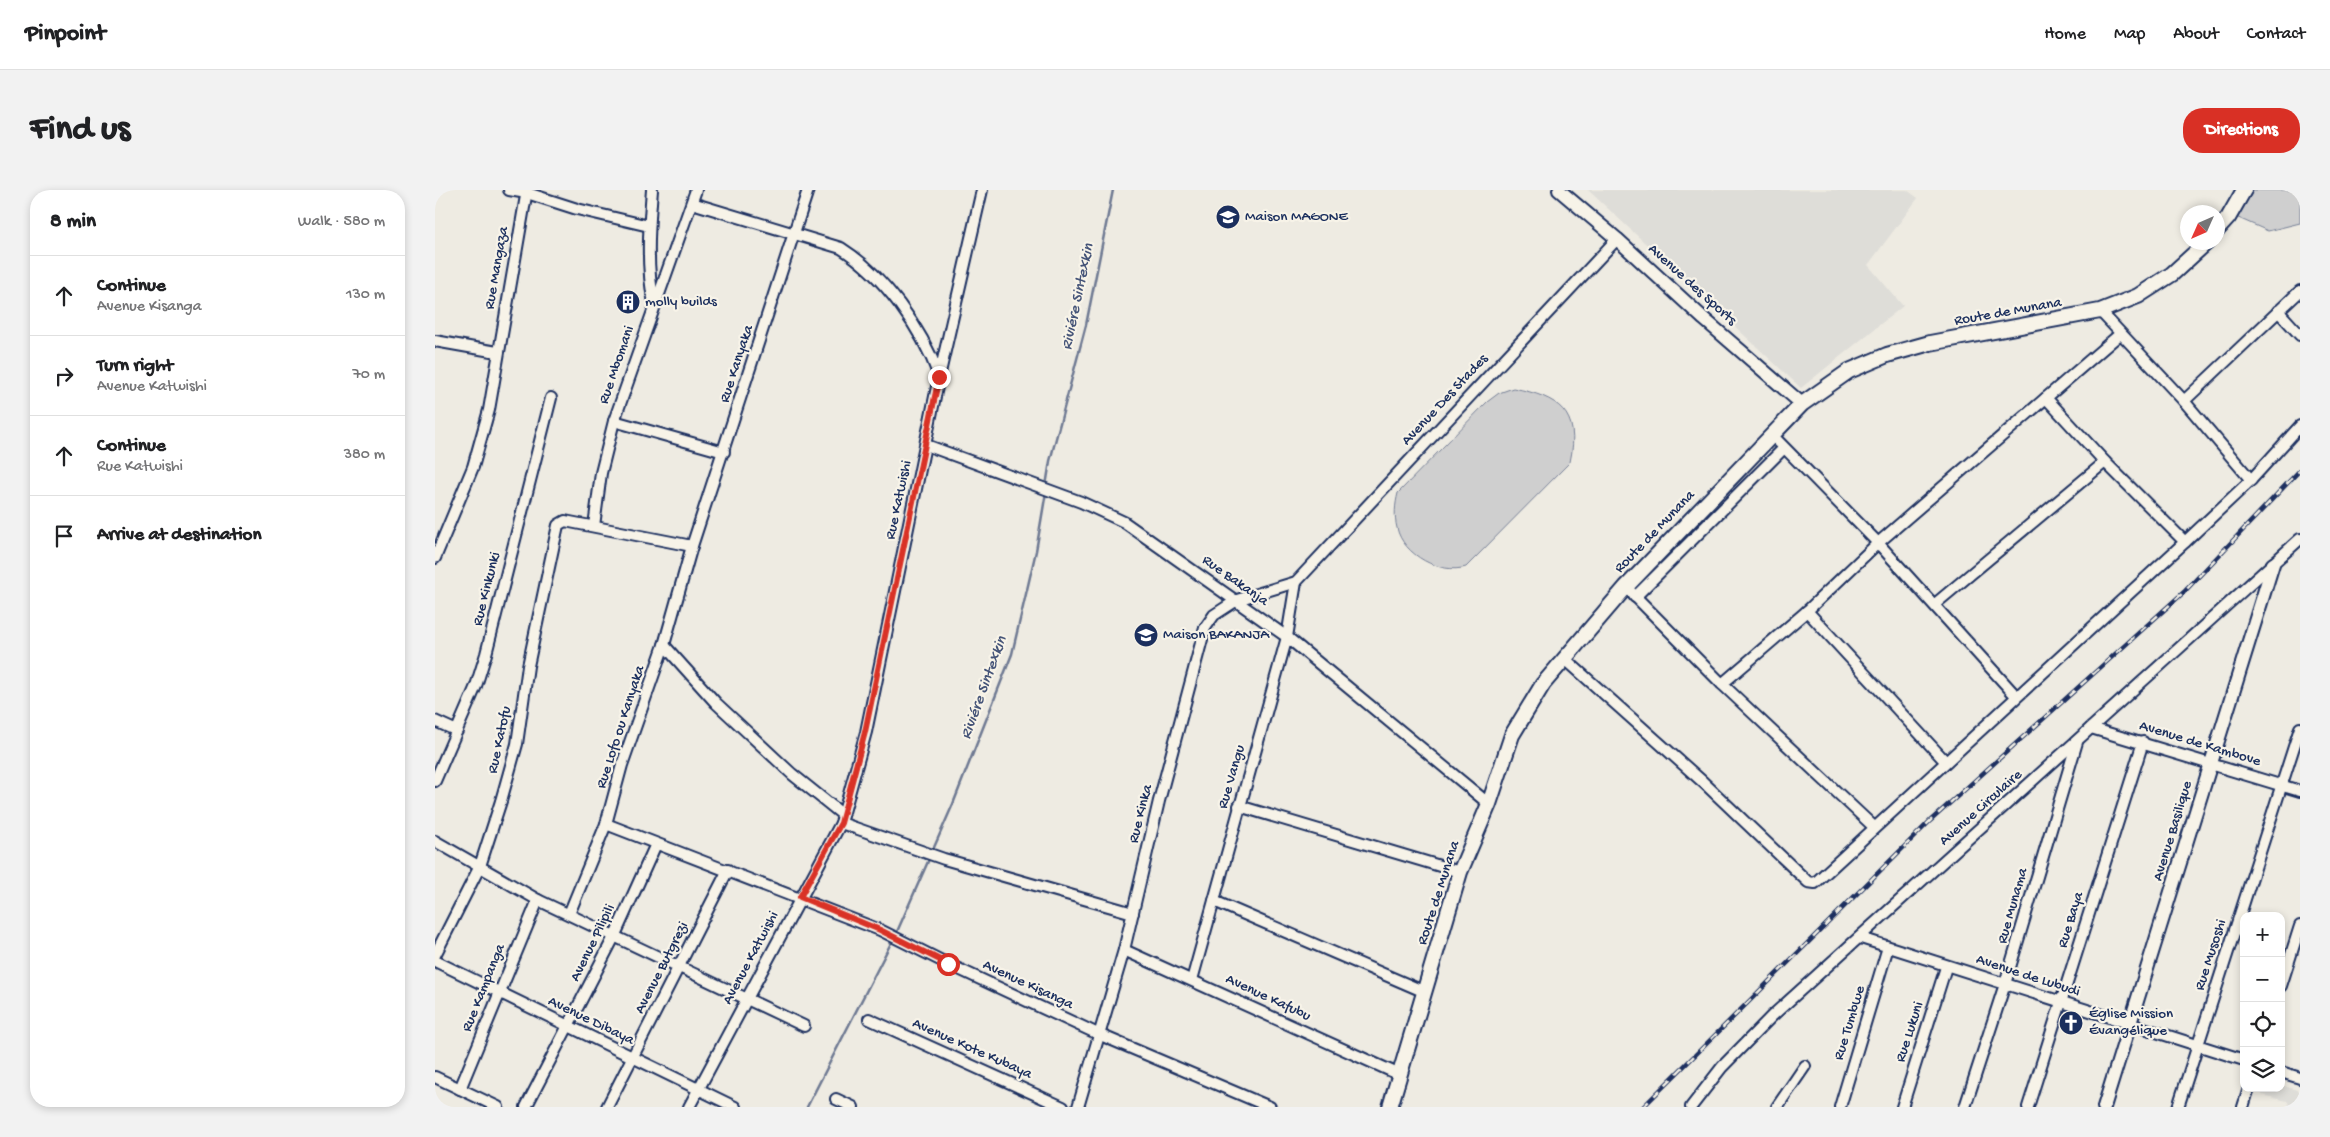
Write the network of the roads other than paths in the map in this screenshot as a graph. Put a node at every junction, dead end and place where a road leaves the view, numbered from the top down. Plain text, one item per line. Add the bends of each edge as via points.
1 (509, 190) edge
2 (652, 190) edge
3 (696, 190) edge
4 (808, 190) edge
5 (982, 190) edge
6 (1559, 190) edge
7 (2244, 190) edge
8 (527, 191) edge
9 (692, 203) junction
10 (2225, 221) edge
11 (649, 226) junction
12 (794, 235) junction
13 (1617, 239) junction
14 (2198, 250) edge
15 (2300, 292) edge
16 (655, 304) junction
17 (2279, 311) junction
18 (2100, 312) junction
19 (2120, 334) junction
20 (2300, 335) edge
21 (435, 341) edge
22 (497, 352) junction
23 (939, 377) junction
24 (551, 398) dead end
25 (2046, 398) junction
26 (2184, 401) junction
27 (1802, 404) junction
28 (613, 421) junction
29 (2300, 426) edge
30 (1772, 435) junction
31 (926, 445) junction
32 (1784, 448) junction
33 (724, 452) junction
34 (2105, 462) junction
35 (2251, 480) junction
36 (594, 526) junction
37 (2300, 539) edge
38 (2185, 542) junction
39 (1878, 543) junction
40 (692, 546) junction
41 (435, 558) edge
42 (2273, 564) junction
43 (1296, 582) junction
44 (1631, 592) junction
45 (1237, 600) junction
46 (1935, 604) junction
47 (1807, 610) junction
48 (1287, 636) junction
49 (664, 645) junction
50 (1564, 658) junction
51 (1722, 684) junction
52 (2016, 696) junction
53 (435, 721) edge
54 (2091, 728) junction
55 (2300, 728) edge
56 (457, 731) junction
57 (2077, 741) junction
58 (2143, 742) junction
59 (1945, 761) junction
60 (2211, 762) junction
61 (435, 781) edge
62 (2282, 786) junction
63 (2300, 791) edge
64 (1489, 804) junction
65 (1239, 806) junction
66 (842, 819) junction
67 (606, 824) junction
68 (1875, 827) junction
69 (435, 841) edge
70 (656, 844) junction
71 (480, 866) junction
72 (728, 870) junction
73 (1460, 872) junction
74 (800, 897) junction
75 (537, 900) junction
76 (1214, 901) junction
77 (569, 914) junction
78 (1133, 914) junction
79 (2300, 926) edge
80 (615, 935) junction
81 (1861, 938) junction
82 (1888, 948) junction
83 (1124, 950) junction
84 (435, 955) edge
85 (435, 961) edge
86 (1946, 967) junction
87 (680, 968) junction
88 (2285, 973) edge
89 (1192, 980) junction
90 (2005, 984) junction
91 (1425, 992) junction
92 (498, 993) junction
93 (746, 999) junction
94 (2061, 1003) junction
95 (869, 1019) dead end
96 (2130, 1025) junction
97 (568, 1026) junction
98 (804, 1026) dead end
99 (1098, 1034) junction
100 (2197, 1046) junction
101 (632, 1058) junction
102 (2240, 1059) edge
103 (1805, 1066) dead end
104 (2285, 1073) edge
105 (1399, 1075) junction
106 (435, 1077) edge
107 (2300, 1078) edge
108 (1709, 1085) junction
109 (460, 1089) junction
110 (698, 1090) junction
111 (2248, 1092) edge
112 (836, 1099) dead end
113 (498, 1107) edge
114 (526, 1107) edge
115 (607, 1107) edge
116 (689, 1107) edge
117 (735, 1107) edge
118 (853, 1107) edge
119 (1063, 1107) edge
120 (1078, 1107) edge
121 (1270, 1107) edge
122 (1390, 1107) edge
123 (1691, 1107) edge
124 (1702, 1107) edge
125 (1777, 1107) edge
126 (1840, 1107) edge
127 (1901, 1107) edge
128 (1965, 1107) edge
129 (2028, 1107) edge
130 (2104, 1107) edge
131 (2178, 1107) edge
132 (2243, 1107) edge

1 - 8 street
2 - 11 street
3 - 9 street, Rue Mbomani
4 - 12 street, Rue Kanyaka
5 - 23 street, Rue Katwishi
6 - 13 street, Avenue des Sports
7 - 10 main road
8 - 11 street via 577,209
8 - 22 street, Rue Mangaza
9 - 12 street
9 - 16 street, Rue Mbomani
11 - 16 street via 649,282
12 - 23 street via 841,248 860,262 883,285 925,340
12 - 33 street, Rue Kanyaka
13 - 27 street, Avenue des Sports
13 - 43 street, Avenue Des Stades
14 - 18 main road, Route de Munana via 2172,274 2138,296
15 - 17 street
16 - 28 street, Rue Mbomani
17 - 20 street
17 - 26 street
18 - 19 street
18 - 27 main road, Route de Munana via 1930,342 1887,355 1849,371
19 - 25 street
19 - 26 street
21 - 22 street
22 - 41 street, Rue Mangaza via 489,410 473,467
23 - 31 street, Rue Katwishi
24 - 56 street, Rue Kinkunki via 486,654
25 - 34 street
25 - 39 street
26 - 35 street
27 - 30 main road, Route de Munana
28 - 33 street
28 - 36 street, Rue Mbomani via 601,473
29 - 35 street
30 - 32 street
30 - 44 main road, Route de Munana
31 - 45 street, Rue Bakanja via 1124,522
31 - 66 street, Rue Katwishi via 865,732
32 - 39 street
32 - 44 street
33 - 40 street, Rue Kanyaka
34 - 38 street
34 - 46 street
35 - 38 street
36 - 40 street
36 - 71 street, Rue Katofu via 565,521 558,525 528,666 517,744
37 - 42 street, Avenue Circulaire
38 - 52 street
39 - 46 street
39 - 47 street
40 - 49 street, Rue Lofo ou Kanyaka
42 - 54 street, Avenue Circulaire
42 - 60 street, Avenue Basilique
43 - 45 street, Rue Kinka
43 - 48 street, Rue Vangu
44 - 50 main road, Route de Munana
44 - 51 street
45 - 48 street, Rue Bakanja
45 - 78 street, Rue Kinka via 1215,615 1205,628
46 - 52 street
47 - 51 street
47 - 59 street
48 - 64 street, Rue Bakanja
48 - 65 street, Rue Vangu
49 - 66 street via 716,703
49 - 67 street, Rue Lofo ou Kanyaka via 622,765
50 - 64 main road, Route de Munana via 1531,701 1512,735
50 - 68 street via 1703,782 1808,882 1815,883
51 - 68 street
52 - 59 street
53 - 56 street
54 - 57 street, Avenue Circulaire
54 - 58 street, Avenue de Kambove
55 - 62 street, Rue Musoshi
56 - 61 street, Rue Kinkunki
57 - 81 street, Avenue Circulaire
57 - 90 street, Rue Munama
58 - 60 street, Avenue de Kambove
58 - 94 street, Rue Baya
59 - 68 street
60 - 62 street, Avenue de Kambove
60 - 96 street, Avenue Basilique
62 - 63 street, Avenue de Kambove
62 - 100 street, Rue Musoshi
64 - 73 main road, Route de Munana
65 - 73 street
65 - 76 street, Rue Vangu
66 - 74 street, Avenue Katwishi
66 - 78 street via 953,861
67 - 70 street, Avenue Kisanga
67 - 77 street, Rue Lofo ou Kanyaka
69 - 71 street
70 - 72 street, Avenue Kisanga
70 - 80 street, Avenue Pilipili
71 - 75 street
71 - 84 street, Rue Katofu
72 - 74 street, Avenue Kisanga
72 - 87 street, Avenue Butgrezi
73 - 91 main road, Route de Munana
74 - 93 street, Avenue Katwishi
74 - 99 street, Avenue Kisanga via 880,930
75 - 77 street
75 - 92 street, Rue Kampanga
76 - 89 street, Rue Vangu
76 - 91 street
77 - 80 street
78 - 83 street, Rue Kinka
79 - 88 street
80 - 87 street
80 - 97 street, Avenue Pilipili
81 - 82 street, Avenue de Lubudi
81 - 108 street, Avenue Circulaire via 1772,1016 1722,1067
82 - 86 street, Avenue de Lubudi
82 - 126 street, Rue Tumbwe
83 - 89 street, Avenue Kafubu
83 - 99 street, Rue Kinka
85 - 92 street, Avenue Dibaya
86 - 90 street, Avenue de Lubudi
86 - 127 street, Rue Lukuni
87 - 93 street
87 - 101 street, Avenue Butgrezi
89 - 105 street, Avenue Kafubu
90 - 94 street, Avenue de Lubudi
90 - 128 street, Rue Munama
91 - 105 main road, Route de Munana
92 - 97 street, Avenue Dibaya
92 - 109 street, Rue Kampanga
93 - 98 street
93 - 110 street, Avenue Katwishi
94 - 96 street, Avenue de Lubudi
94 - 129 street, Rue Baya
95 - 119 street, Avenue Kote Kubaya
96 - 100 street, Avenue de Lubudi
96 - 130 street, Avenue Basilique
97 - 101 street, Avenue Dibaya
97 - 114 street, Avenue Pilipili
99 - 120 street, Rue Kinka
99 - 121 street, Avenue Kisanga
100 - 102 street, Avenue de Lubudi
100 - 131 street, Rue Musoshi
101 - 110 street, Avenue Dibaya
101 - 115 street, Avenue Butgrezi
103 - 125 street
104 - 107 street
105 - 122 main road, Route de Munana
106 - 109 street
108 - 123 street, Avenue Circulaire
108 - 124 street
109 - 113 street
110 - 116 street, Avenue Katwishi
110 - 117 street, Avenue Dibaya
111 - 132 street
112 - 118 street

